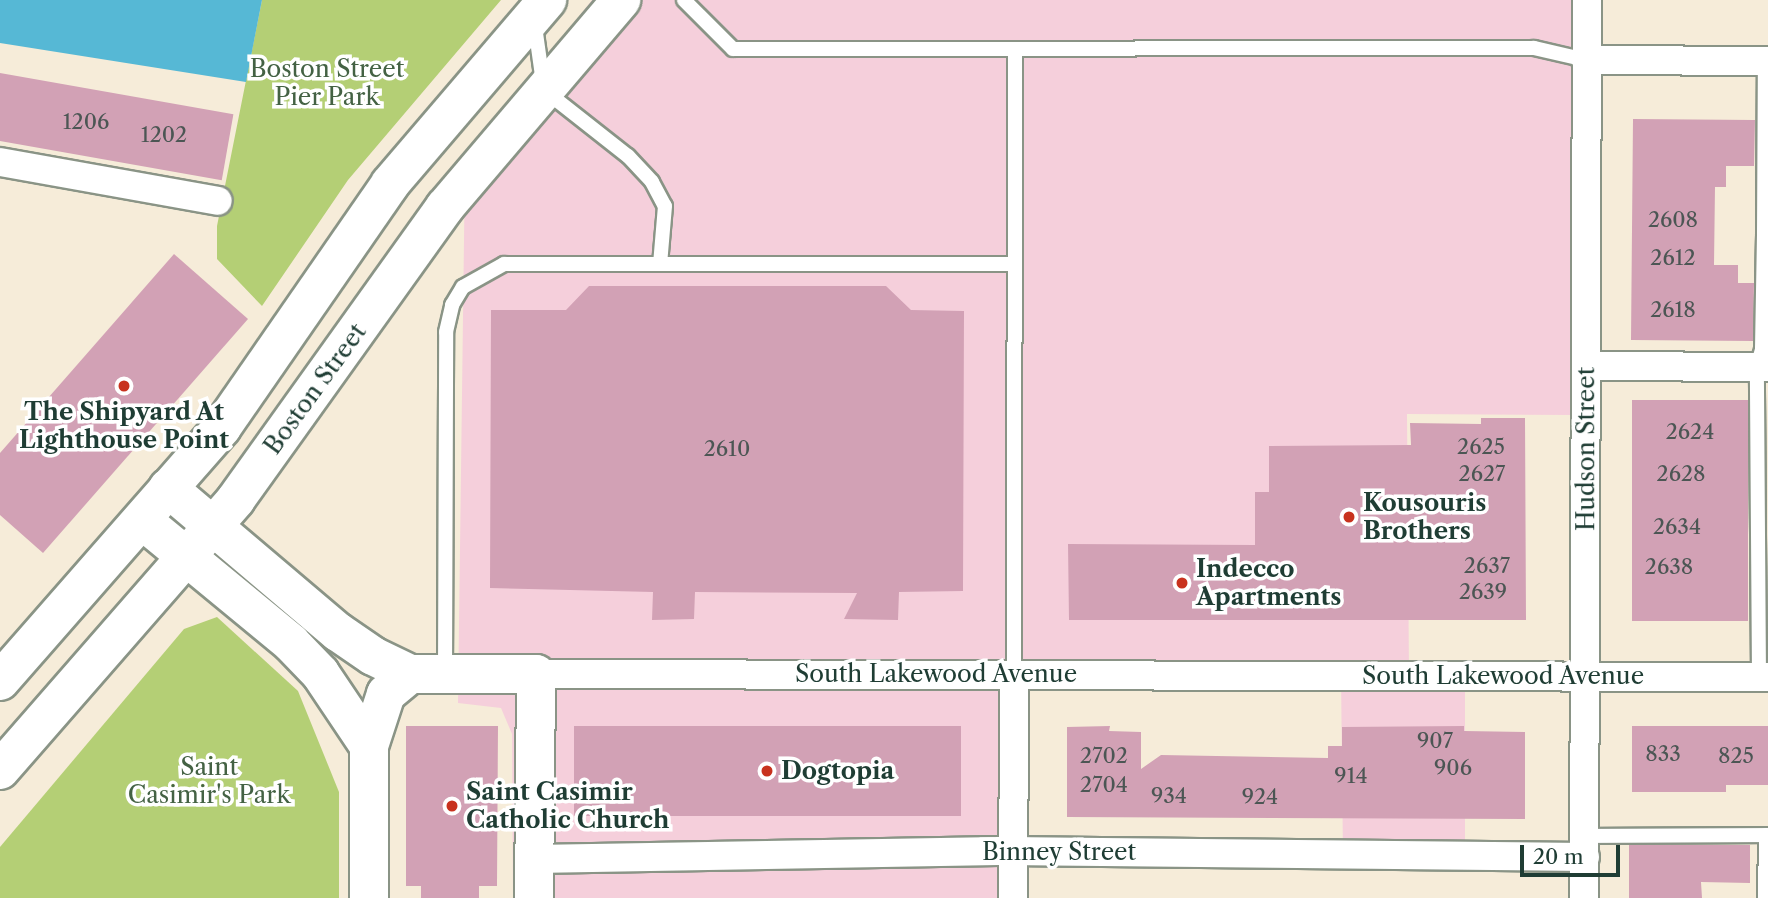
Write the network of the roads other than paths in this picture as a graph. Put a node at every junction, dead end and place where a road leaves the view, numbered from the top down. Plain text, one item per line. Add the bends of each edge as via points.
1 (621, 0) edge
2 (684, 0) edge
3 (1587, 0) edge
4 (541, 7) edge
5 (1015, 49) junction
6 (1592, 60) junction
7 (1767, 61) edge
8 (544, 90) junction
9 (0, 162) edge
10 (218, 201) dead end
11 (1766, 235) edge
12 (660, 264) junction
13 (1015, 264) junction
14 (1586, 366) junction
15 (1763, 367) edge
16 (169, 488) junction
17 (1762, 507) edge
18 (142, 520) junction
19 (214, 525) junction
20 (188, 557) junction
21 (427, 674) junction
22 (536, 674) junction
23 (1014, 675) junction
24 (1586, 676) junction
25 (1764, 677) edge
26 (0, 681) edge
27 (369, 746) junction
28 (0, 770) edge
29 (1767, 835) edge
30 (1585, 846) junction
31 (1013, 851) junction
32 (534, 859) junction
33 (369, 898) edge
34 (534, 898) edge
35 (1013, 898) edge
36 (1584, 898) edge
37 (1765, 898) edge

1 - 8 main road, Boston Street
2 - 5 lane via 733,49
3 - 6 street, Hudson Street
4 - 8 lane via 536,58
4 - 16 main road via 390,184 222,427
5 - 6 lane via 1546,48
5 - 13 lane
6 - 7 street
6 - 14 street, Hudson Street
7 - 11 lane
8 - 12 lane via 628,156 652,182 664,206
8 - 19 main road, Boston Street via 445,207
9 - 10 street
11 - 15 lane
12 - 13 lane
12 - 21 lane via 504,264 463,287 452,305 446,332
13 - 23 lane
14 - 15 street
14 - 24 street, Hudson Street
15 - 17 lane
16 - 18 main road
16 - 19 main road, South Lakewood Avenue
17 - 25 lane
18 - 20 main road
18 - 26 main road
19 - 20 main road, Boston Street
19 - 21 main road, South Lakewood Avenue via 338,632
20 - 27 main road via 291,643 320,674
20 - 28 main road, Boston Street
21 - 22 main road, South Lakewood Avenue
21 - 27 main road via 386,694
22 - 23 street, South Lakewood Avenue
22 - 32 main road
23 - 24 street, South Lakewood Avenue
23 - 31 street
24 - 25 street, South Lakewood Avenue
24 - 30 street, Hudson Street
27 - 33 main road
29 - 30 lane
29 - 37 lane
30 - 31 street, Binney Street
30 - 36 street, Hudson Street
31 - 32 street, Binney Street
31 - 35 street
32 - 34 main road

